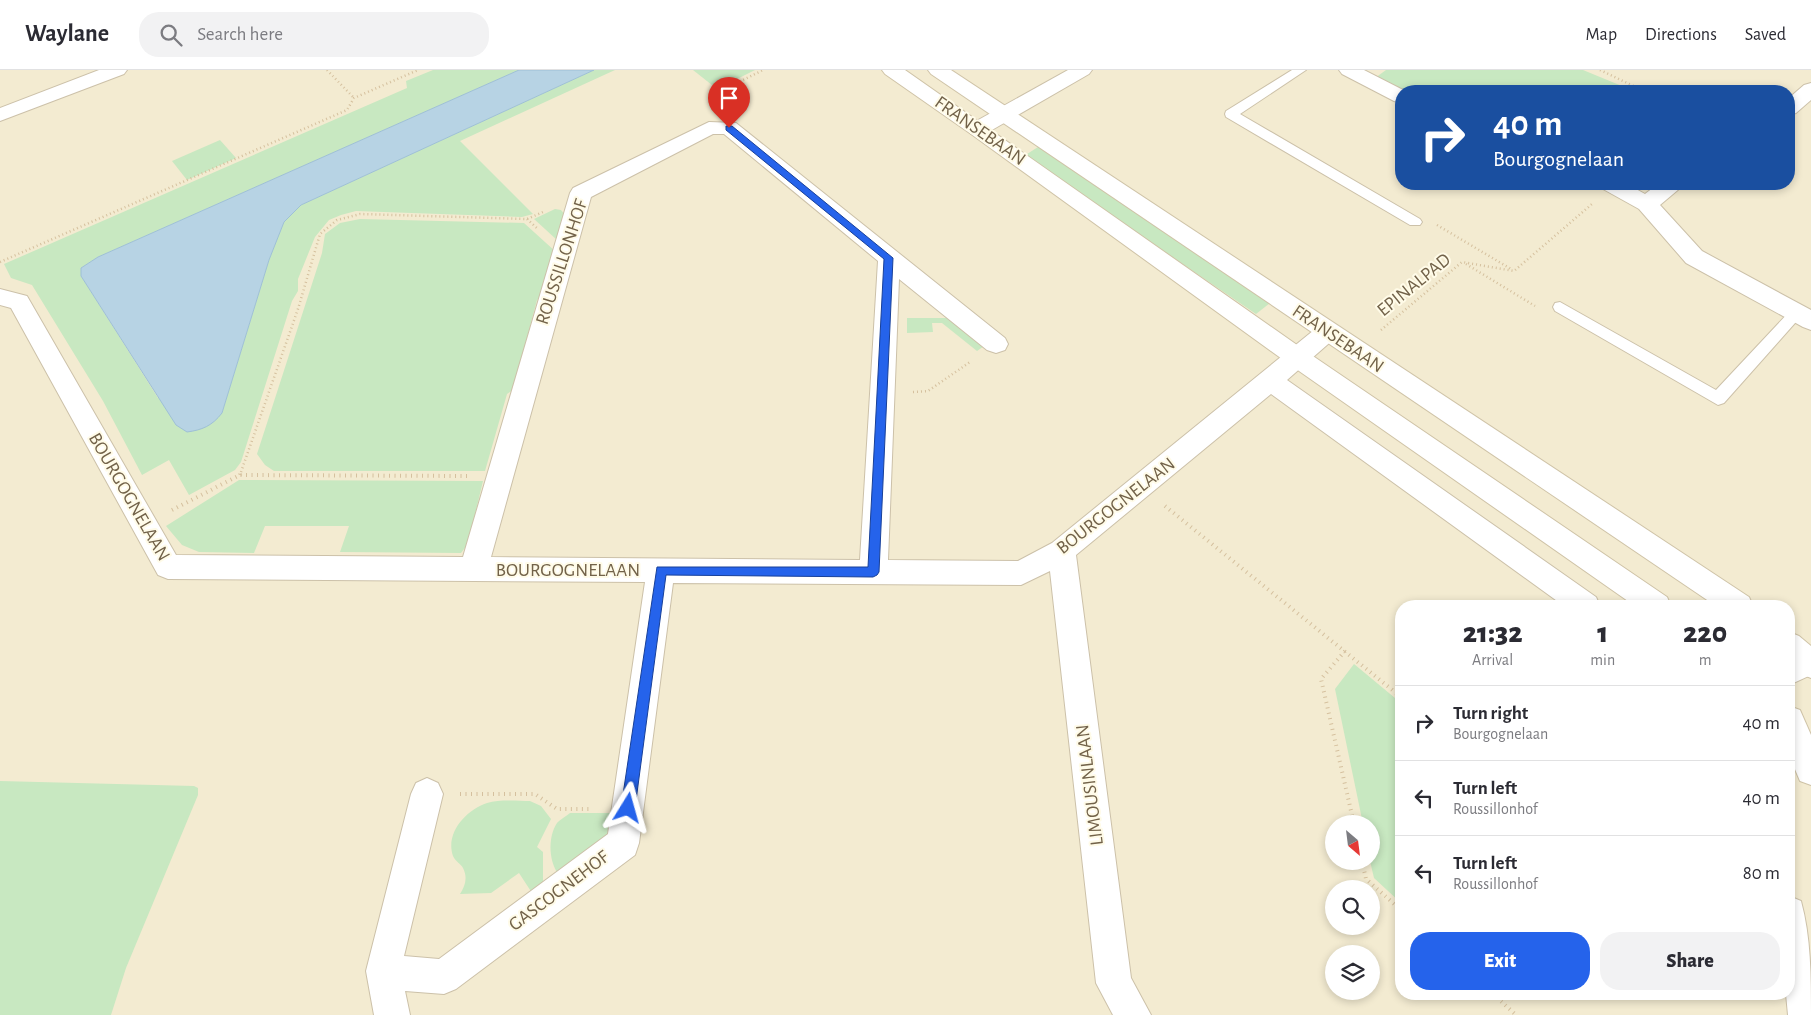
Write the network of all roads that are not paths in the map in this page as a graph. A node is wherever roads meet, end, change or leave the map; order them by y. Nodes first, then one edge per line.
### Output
1 (117, 70) edge
2 (892, 70) edge
3 (938, 70) edge
4 (1082, 70) edge
5 (1300, 70) edge
6 (1359, 72) edge
7 (1811, 89) edge
8 (1395, 94) edge
9 (1795, 104) edge
10 (0, 114) edge
11 (1005, 114) junction
12 (978, 129) junction
13 (1623, 190) edge
14 (1664, 190) edge
15 (1647, 204) junction
16 (1414, 222) road end
17 (888, 258) junction
18 (2, 298) edge
19 (1560, 307) road end
20 (1804, 317) edge
21 (1327, 332) junction
22 (996, 344) road end
23 (1298, 358) junction
24 (1270, 381) junction
25 (1062, 551) junction
26 (474, 569) junction
27 (661, 570) junction
28 (873, 572) junction
29 (1578, 600) edge
30 (1648, 600) edge
31 (1730, 600) edge
32 (1795, 734) edge
33 (1811, 770) edge
34 (427, 794) road end
35 (1795, 948) edge
36 (383, 971) junction
37 (1806, 1013) edge
38 (392, 1015) edge
39 (1133, 1015) edge

1 - 10 street
2 - 12 street, FRANSEBAAN
3 - 11 street, FRANSEBAAN
4 - 11 street
5 - 16 lane
6 - 8 street
7 - 9 street
11 - 12 street
11 - 21 street, FRANSEBAAN
12 - 23 street, FRANSEBAAN
13 - 15 street
14 - 15 street
15 - 20 street
17 - 22 street
17 - 26 street, ROUSSILLONHOF
17 - 28 street
18 - 26 street, BOURGOGNELAAN
19 - 20 lane
21 - 23 street, BOURGOGNELAAN
21 - 31 street, FRANSEBAAN
23 - 24 street, BOURGOGNELAAN
23 - 30 street, FRANSEBAAN
24 - 25 street, BOURGOGNELAAN
24 - 29 street
25 - 28 street, BOURGOGNELAAN
25 - 39 street, LIMOUSINLAAN
26 - 27 street, BOURGOGNELAAN
27 - 28 street, BOURGOGNELAAN
27 - 36 street, GASCOGNEHOF
32 - 33 street
34 - 36 street
35 - 37 street
36 - 38 street

